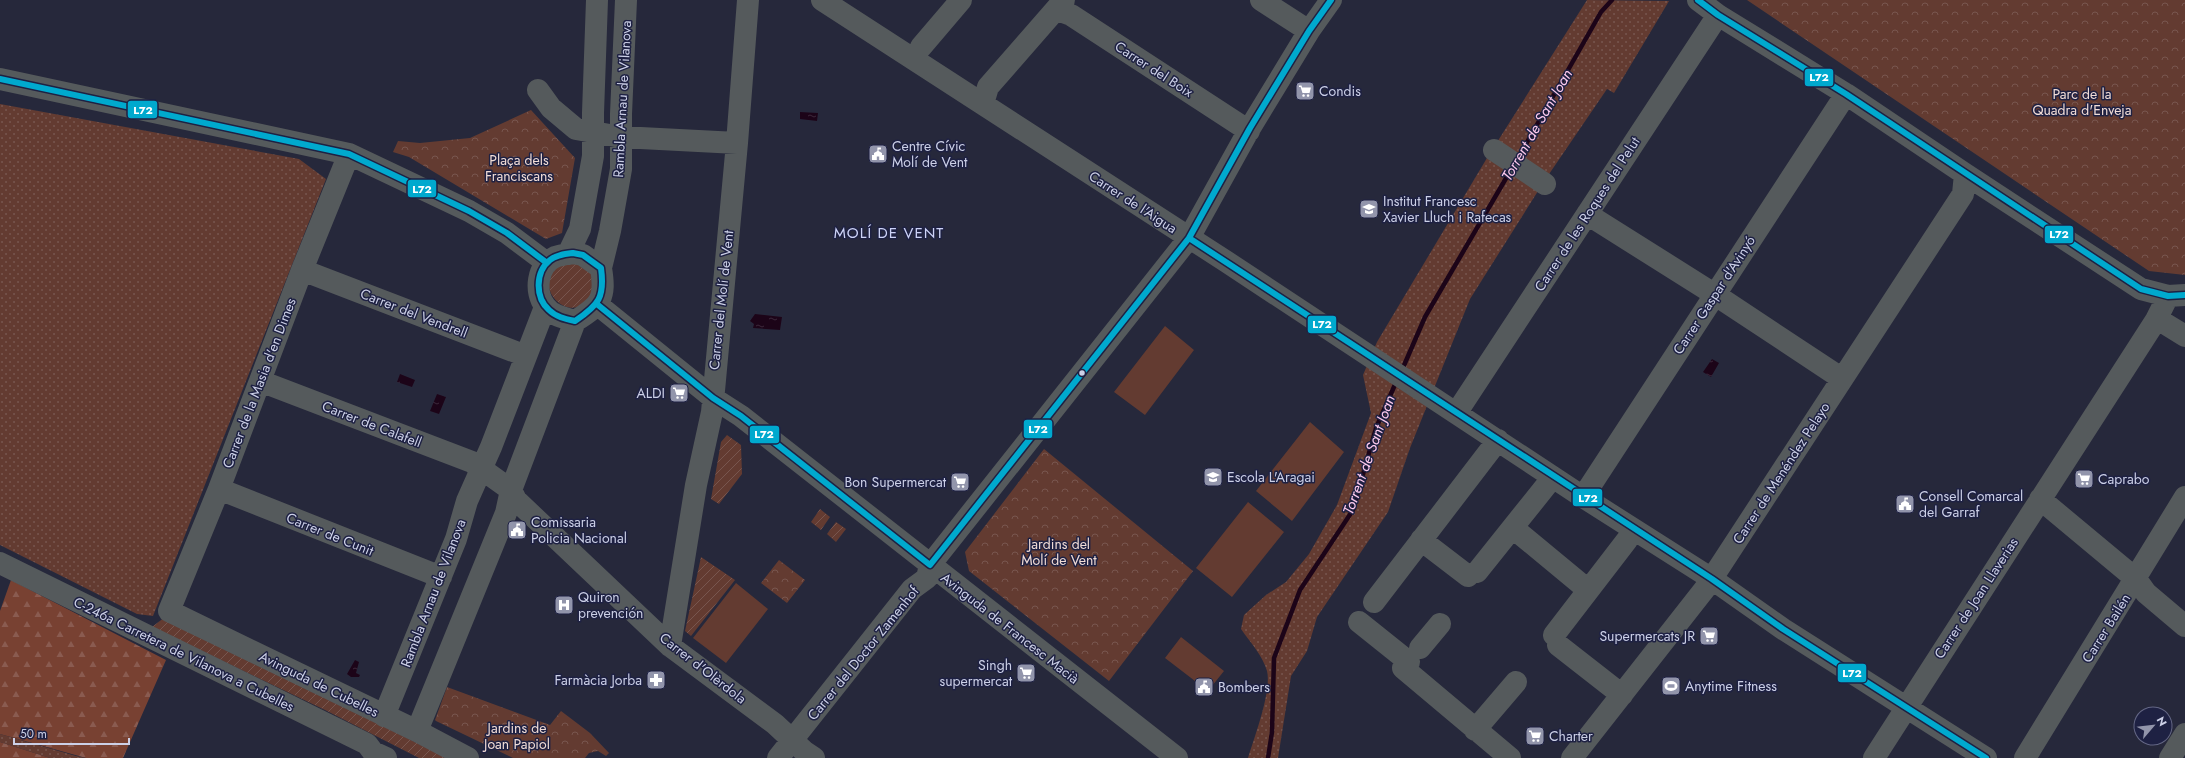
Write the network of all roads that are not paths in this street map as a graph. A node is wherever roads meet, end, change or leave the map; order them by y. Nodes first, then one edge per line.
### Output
1 (597, 0) edge
2 (626, 0) edge
3 (748, 0) edge
4 (822, 0) edge
5 (961, 0) edge
6 (1261, 0) edge
7 (1331, 0) edge
8 (1698, 0) edge
9 (1061, 5) edge
10 (1718, 15) junction
11 (1309, 31) junction
12 (921, 47) dead end
13 (0, 79) edge
14 (538, 90) dead end
15 (1846, 94) junction
16 (982, 104) junction
17 (1249, 131) junction
18 (592, 132) junction
19 (621, 137) junction
20 (737, 143) junction
21 (1494, 150) dead end
22 (348, 154) junction
23 (1965, 174) junction
24 (1545, 184) dead end
25 (1587, 214) junction
26 (1189, 238) junction
27 (568, 254) junction
28 (546, 263) junction
29 (601, 268) junction
30 (302, 270) junction
31 (1714, 294) junction
32 (2177, 295) edge
33 (598, 305) junction
34 (545, 307) junction
35 (576, 320) junction
36 (2164, 323) dead end
37 (2185, 336) edge
38 (526, 356) junction
39 (1841, 378) junction
40 (260, 381) junction
41 (713, 398) junction
42 (1457, 412) junction
43 (1498, 440) junction
44 (482, 470) junction
45 (1553, 477) junction
46 (219, 490) junction
47 (511, 490) junction
48 (1583, 497) junction
49 (2185, 497) edge
50 (2040, 499) junction
51 (1513, 528) junction
52 (1422, 540) junction
53 (1627, 540) dead end
54 (0, 563) edge
55 (930, 565) junction
56 (441, 577) junction
57 (1712, 579) junction
58 (2136, 580) junction
59 (1588, 590) junction
60 (1374, 602) dead end
61 (169, 612) joint
62 (1359, 622) dead end
63 (1440, 624) dead end
64 (2185, 626) edge
65 (670, 646) junction
66 (1420, 648) dead end
67 (1516, 682) dead end
68 (1622, 695) junction
69 (1907, 708) junction
70 (384, 716) junction
71 (1475, 730) junction
72 (417, 731) junction
73 (2185, 734) edge
74 (792, 740) junction
75 (378, 752) edge
76 (402, 758) edge
77 (468, 758) edge
78 (778, 758) edge
79 (814, 758) edge
80 (1177, 758) edge
81 (1510, 758) edge
82 (1572, 758) edge
83 (1874, 758) edge
84 (1986, 758) edge
85 (2025, 758) edge
86 (2170, 758) edge

1 - 18 street, Rambla Arnau de Vilanova
2 - 19 street, Rambla Arnau de Vilanova
3 - 20 street, Carrer del Molí de Vent
4 - 16 street, Carrer de l'Aigua
5 - 12 street
6 - 11 street
7 - 11 street, Carrer del Doctor Zamenhof
8 - 10 street
9 - 16 street
9 - 17 street, Carrer del Boix
10 - 15 street
10 - 25 street, Carrer de les Roques del Pelut
11 - 17 street, Carrer del Doctor Zamenhof
13 - 22 street
14 - 18 street
15 - 23 street
15 - 31 street, Carrer Gaspar d'Avinyó
16 - 26 street, Carrer de l'Aigua
17 - 26 street, Carrer del Doctor Zamenhof
18 - 19 street
18 - 27 street, Rambla Arnau de Vilanova
19 - 20 street
19 - 29 street, Rambla Arnau de Vilanova
20 - 41 street, Carrer del Molí de Vent
21 - 24 street
22 - 28 street
22 - 30 street, Carrer de la Masia d'en Dimes
23 - 32 street
23 - 39 street, Carrer de Menéndez Pelayo
25 - 31 street
25 - 42 street, Carrer de les Roques del Pelut
26 - 42 street, Carrer de l'Aigua
26 - 55 street, Carrer del Doctor Zamenhof
27 - 28 street
27 - 29 street
28 - 34 street
29 - 33 street
30 - 38 street, Carrer del Vendrell
30 - 40 street, Carrer de la Masia d'en Dimes
31 - 39 street
31 - 48 street, Carrer Gaspar d'Avinyó
32 - 50 street, Carrer de Joan Llaverias
33 - 35 street
33 - 41 street, Avinguda de Francesc Macià
34 - 35 street
34 - 38 street, Rambla Arnau de Vilanova
35 - 47 street
36 - 37 street
38 - 44 street, Rambla Arnau de Vilanova
39 - 57 street, Carrer de Menéndez Pelayo
40 - 44 street, Carrer de Calafell
40 - 46 street, Carrer de la Masia d'en Dimes
41 - 55 street, Avinguda de Francesc Macià
41 - 65 street, Carrer del Molí de Vent
42 - 43 street, Carrer de l'Aigua
43 - 45 street, Carrer de l'Aigua
43 - 52 street
44 - 47 street
44 - 56 street, Rambla Arnau de Vilanova
45 - 48 street, Carrer de l'Aigua
45 - 51 street
46 - 56 street, Carrer de Cunit
46 - 61 street, Carrer de la Masia d'en Dimes
47 - 65 street, Carrer d'Olèrdola
47 - 72 street
48 - 57 street, Carrer de l'Aigua
49 - 58 street, Carrer Bailén
50 - 58 street
50 - 69 street, Carrer de Joan Llaverias
51 - 52 street
51 - 59 street
52 - 60 street
53 - 59 street
54 - 75 street, C-246a Carretera de Vilanova a Cubelles
55 - 74 street, Carrer del Doctor Zamenhof
55 - 80 street, Avinguda de Francesc Macià
56 - 70 street, Rambla Arnau de Vilanova
57 - 68 street, Carrer de Menéndez Pelayo
57 - 69 street, Carrer de l'Aigua
58 - 64 street
58 - 85 street, Carrer Bailén
59 - 68 street
61 - 70 street, Avinguda de Cubelles
62 - 71 street
63 - 66 street
65 - 74 street, Carrer d'Olèrdola
67 - 71 street
68 - 82 street, Carrer de Menéndez Pelayo
69 - 83 street, Carrer de Joan Llaverias
69 - 84 street, Carrer de l'Aigua
70 - 72 street, Avinguda de Cubelles
71 - 81 street
72 - 77 street, Avinguda de Cubelles
73 - 86 street
74 - 78 street, Carrer del Doctor Zamenhof
74 - 79 street, Carrer d'Olèrdola
75 - 76 street, C-246a Carretera de Vilanova a Cubelles

